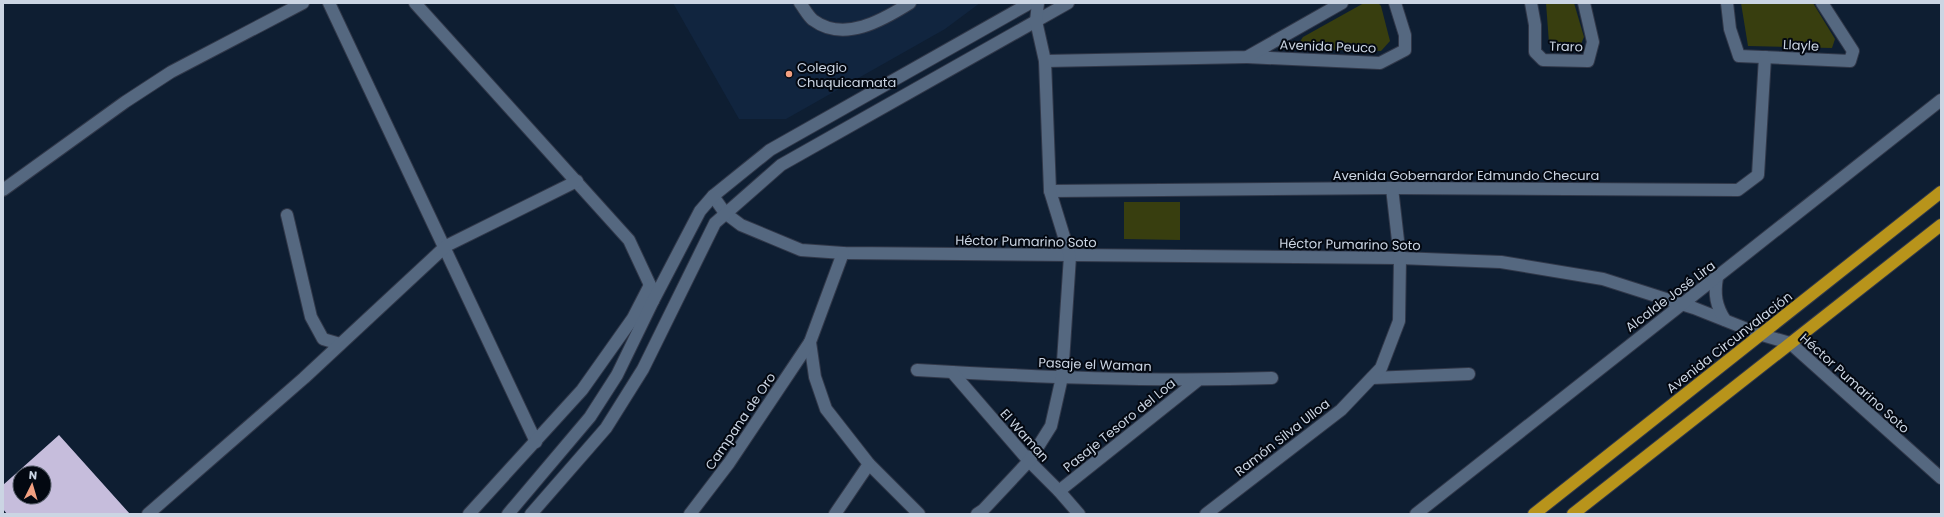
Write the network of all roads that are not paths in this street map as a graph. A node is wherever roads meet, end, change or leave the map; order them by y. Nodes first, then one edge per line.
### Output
1 (303, 3) edge
2 (329, 3) edge
3 (415, 3) edge
4 (800, 3) edge
5 (910, 3) edge
6 (1030, 3) edge
7 (1038, 3) edge
8 (1068, 3) edge
9 (1342, 3) edge
10 (1395, 3) edge
11 (1531, 3) edge
12 (1584, 3) edge
13 (1727, 3) edge
14 (1822, 3) edge
15 (1036, 21) junction
16 (1247, 57) junction
17 (1765, 57) junction
18 (1045, 61) junction
19 (1941, 100) edge
20 (577, 180) junction
21 (1392, 188) junction
22 (3, 190) edge
23 (1050, 191) junction
24 (1941, 192) edge
25 (713, 196) junction
26 (725, 213) junction
27 (287, 215) dead end
28 (1941, 225) edge
29 (445, 247) junction
30 (843, 253) junction
31 (1070, 256) junction
32 (1400, 258) junction
33 (1717, 278) junction
34 (650, 285) junction
35 (652, 300) junction
36 (1681, 304) junction
37 (1725, 320) junction
38 (1762, 334) junction
39 (810, 342) junction
40 (1790, 343) junction
41 (340, 344) junction
42 (917, 370) dead end
43 (952, 372) junction
44 (1469, 374) dead end
45 (1062, 377) junction
46 (1272, 378) dead end
47 (1372, 378) junction
48 (1197, 381) junction
49 (536, 442) junction
50 (1029, 461) junction
51 (869, 464) junction
52 (1941, 478) edge
53 (1059, 491) junction
54 (148, 514) edge
55 (469, 514) edge
56 (508, 514) edge
57 (531, 514) edge
58 (690, 514) edge
59 (835, 514) edge
60 (919, 514) edge
61 (977, 514) edge
62 (1079, 514) edge
63 (1206, 514) edge
64 (1416, 514) edge
65 (1534, 514) edge
66 (1573, 514) edge

1 - 22 street
2 - 29 street
3 - 20 street
4 - 5 street
6 - 25 street
7 - 15 street
8 - 15 street
9 - 16 street, Avenida Peuco
10 - 16 street, Avenida Peuco
11 - 12 street, Traro
13 - 17 street, Llayle
14 - 17 street, Llayle
15 - 18 street
15 - 26 street
16 - 18 street, Avenida Peuco
17 - 21 street, Avenida Gobernardor Edmundo Checura
18 - 23 street
19 - 33 street, Alcalde José Lira
20 - 29 street
20 - 34 street
21 - 23 street, Avenida Gobernardor Edmundo Checura
21 - 32 street, Ramón Silva Ulloa
23 - 31 street
24 - 38 highway, Avenida Circunvalación
25 - 26 street, Héctor Pumarino Soto
25 - 35 street
26 - 30 street, Héctor Pumarino Soto
26 - 57 street
27 - 41 street
28 - 40 highway
29 - 41 street
29 - 49 street
30 - 31 street, Héctor Pumarino Soto
30 - 39 street, Campana de Oro
31 - 32 street, Héctor Pumarino Soto
31 - 45 street
32 - 36 street, Héctor Pumarino Soto
32 - 47 street, Ramón Silva Ulloa
33 - 36 street, Alcalde José Lira
33 - 37 street
34 - 35 street
34 - 49 street
35 - 56 street
36 - 37 street, Héctor Pumarino Soto
36 - 64 street, Alcalde José Lira
37 - 38 street, Héctor Pumarino Soto
38 - 40 street, Héctor Pumarino Soto
38 - 65 highway, Avenida Circunvalación
39 - 51 street
39 - 58 street, Campana de Oro
40 - 52 street, Héctor Pumarino Soto
40 - 66 highway
41 - 54 street
42 - 43 street, Pasaje el Waman
43 - 45 street, Pasaje el Waman
43 - 50 street, El Waman
44 - 47 street
45 - 48 street, Pasaje el Waman
45 - 50 street
46 - 48 street, Pasaje el Waman
47 - 63 street, Ramón Silva Ulloa
48 - 53 street, Pasaje Tesoro del Loa
49 - 55 street
50 - 53 street, El Waman
50 - 61 street
51 - 59 street
51 - 60 street
53 - 62 street, El Waman

